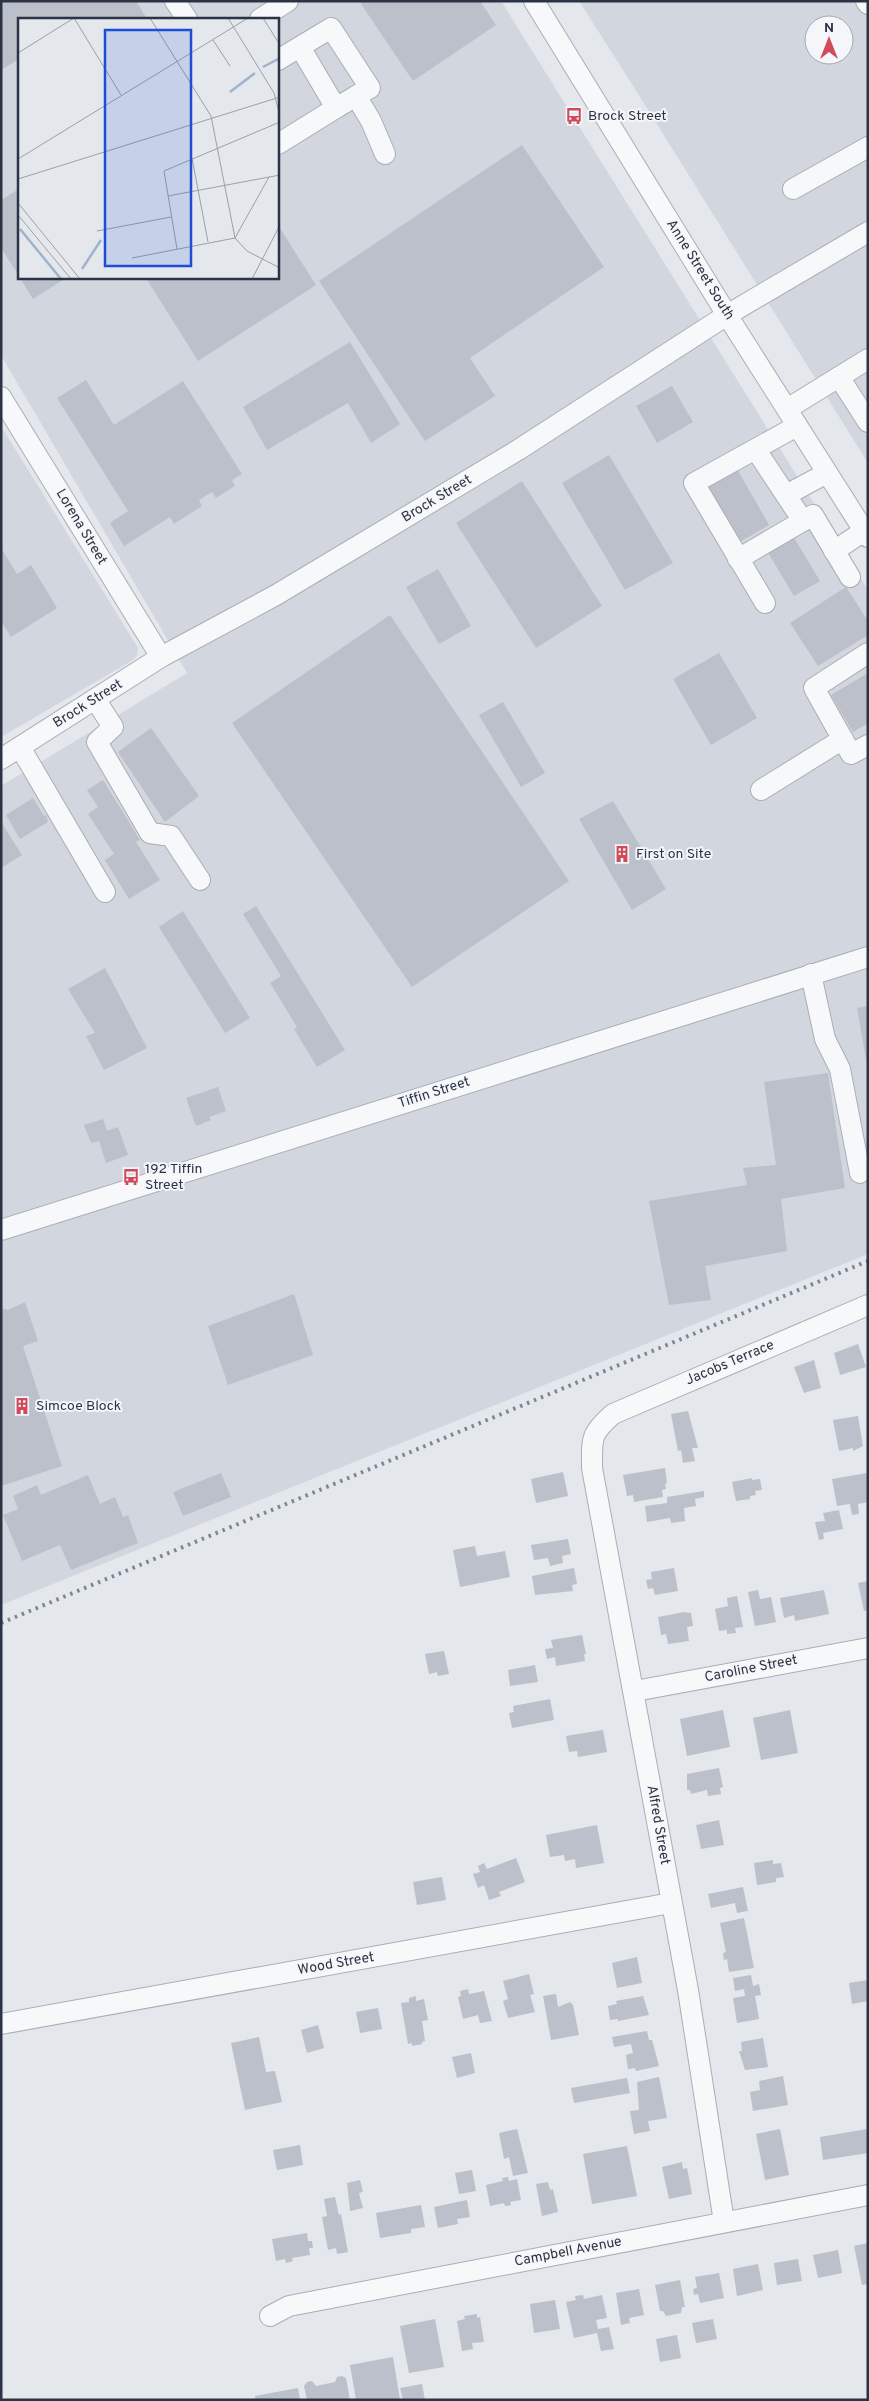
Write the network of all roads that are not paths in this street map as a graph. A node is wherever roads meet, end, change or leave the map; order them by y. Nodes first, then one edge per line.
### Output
1 (175, 1) edge
2 (288, 1) edge
3 (534, 1) edge
4 (186, 18) edge
5 (262, 18) edge
6 (300, 47) junction
7 (279, 59) edge
8 (356, 96) junction
9 (336, 108) junction
10 (279, 143) edge
11 (868, 146) edge
12 (385, 154) dead end
13 (793, 189) dead end
14 (868, 232) edge
15 (728, 315) junction
16 (868, 359) edge
17 (839, 377) junction
18 (1, 397) edge
19 (792, 418) junction
20 (868, 422) edge
21 (756, 450) junction
22 (827, 473) junction
23 (786, 495) junction
24 (803, 521) junction
25 (866, 534) edge
26 (834, 551) junction
27 (738, 559) junction
28 (850, 577) dead end
29 (765, 603) dead end
30 (868, 653) edge
31 (161, 657) junction
32 (95, 700) junction
33 (842, 739) junction
34 (868, 745) edge
35 (20, 747) junction
36 (1, 759) edge
37 (761, 790) dead end
38 (200, 880) dead end
39 (105, 892) dead end
40 (868, 957) edge
41 (811, 974) junction
42 (860, 1173) dead end
43 (1, 1230) edge
44 (868, 1305) edge
45 (595, 1429) joint
46 (868, 1648) edge
47 (635, 1691) junction
48 (671, 1903) junction
49 (1, 2024) edge
50 (868, 2195) edge
51 (724, 2222) junction
52 (270, 2316) dead end

1 - 4 street
2 - 5 street
3 - 15 street, Anne Street South
6 - 7 street
6 - 8 street
6 - 9 street
8 - 9 street
8 - 12 street
9 - 10 street
11 - 13 street
14 - 15 street, Brock Street
15 - 19 street, Anne Street South
15 - 31 street, Brock Street
16 - 17 street
17 - 19 street
17 - 20 street
18 - 31 street, Lorena Street
19 - 21 street
19 - 22 street, Anne Street South
21 - 23 street
21 - 27 street
22 - 23 street
22 - 25 street, Anne Street South
23 - 24 street
24 - 26 street
24 - 27 street
25 - 26 street
26 - 28 street
27 - 29 street
30 - 33 street
31 - 32 street, Brock Street
32 - 35 street, Brock Street
32 - 38 street
33 - 34 street
33 - 37 street
35 - 36 street, Brock Street
35 - 39 street
40 - 41 street, Tiffin Street
41 - 42 street
41 - 43 street, Tiffin Street
44 - 45 street, Jacobs Terrace
45 - 47 street, Alfred Street
46 - 47 street, Caroline Street
47 - 48 street, Alfred Street
48 - 49 street, Wood Street
48 - 51 street, Alfred Street
50 - 51 street, Campbell Avenue
51 - 52 street, Campbell Avenue

